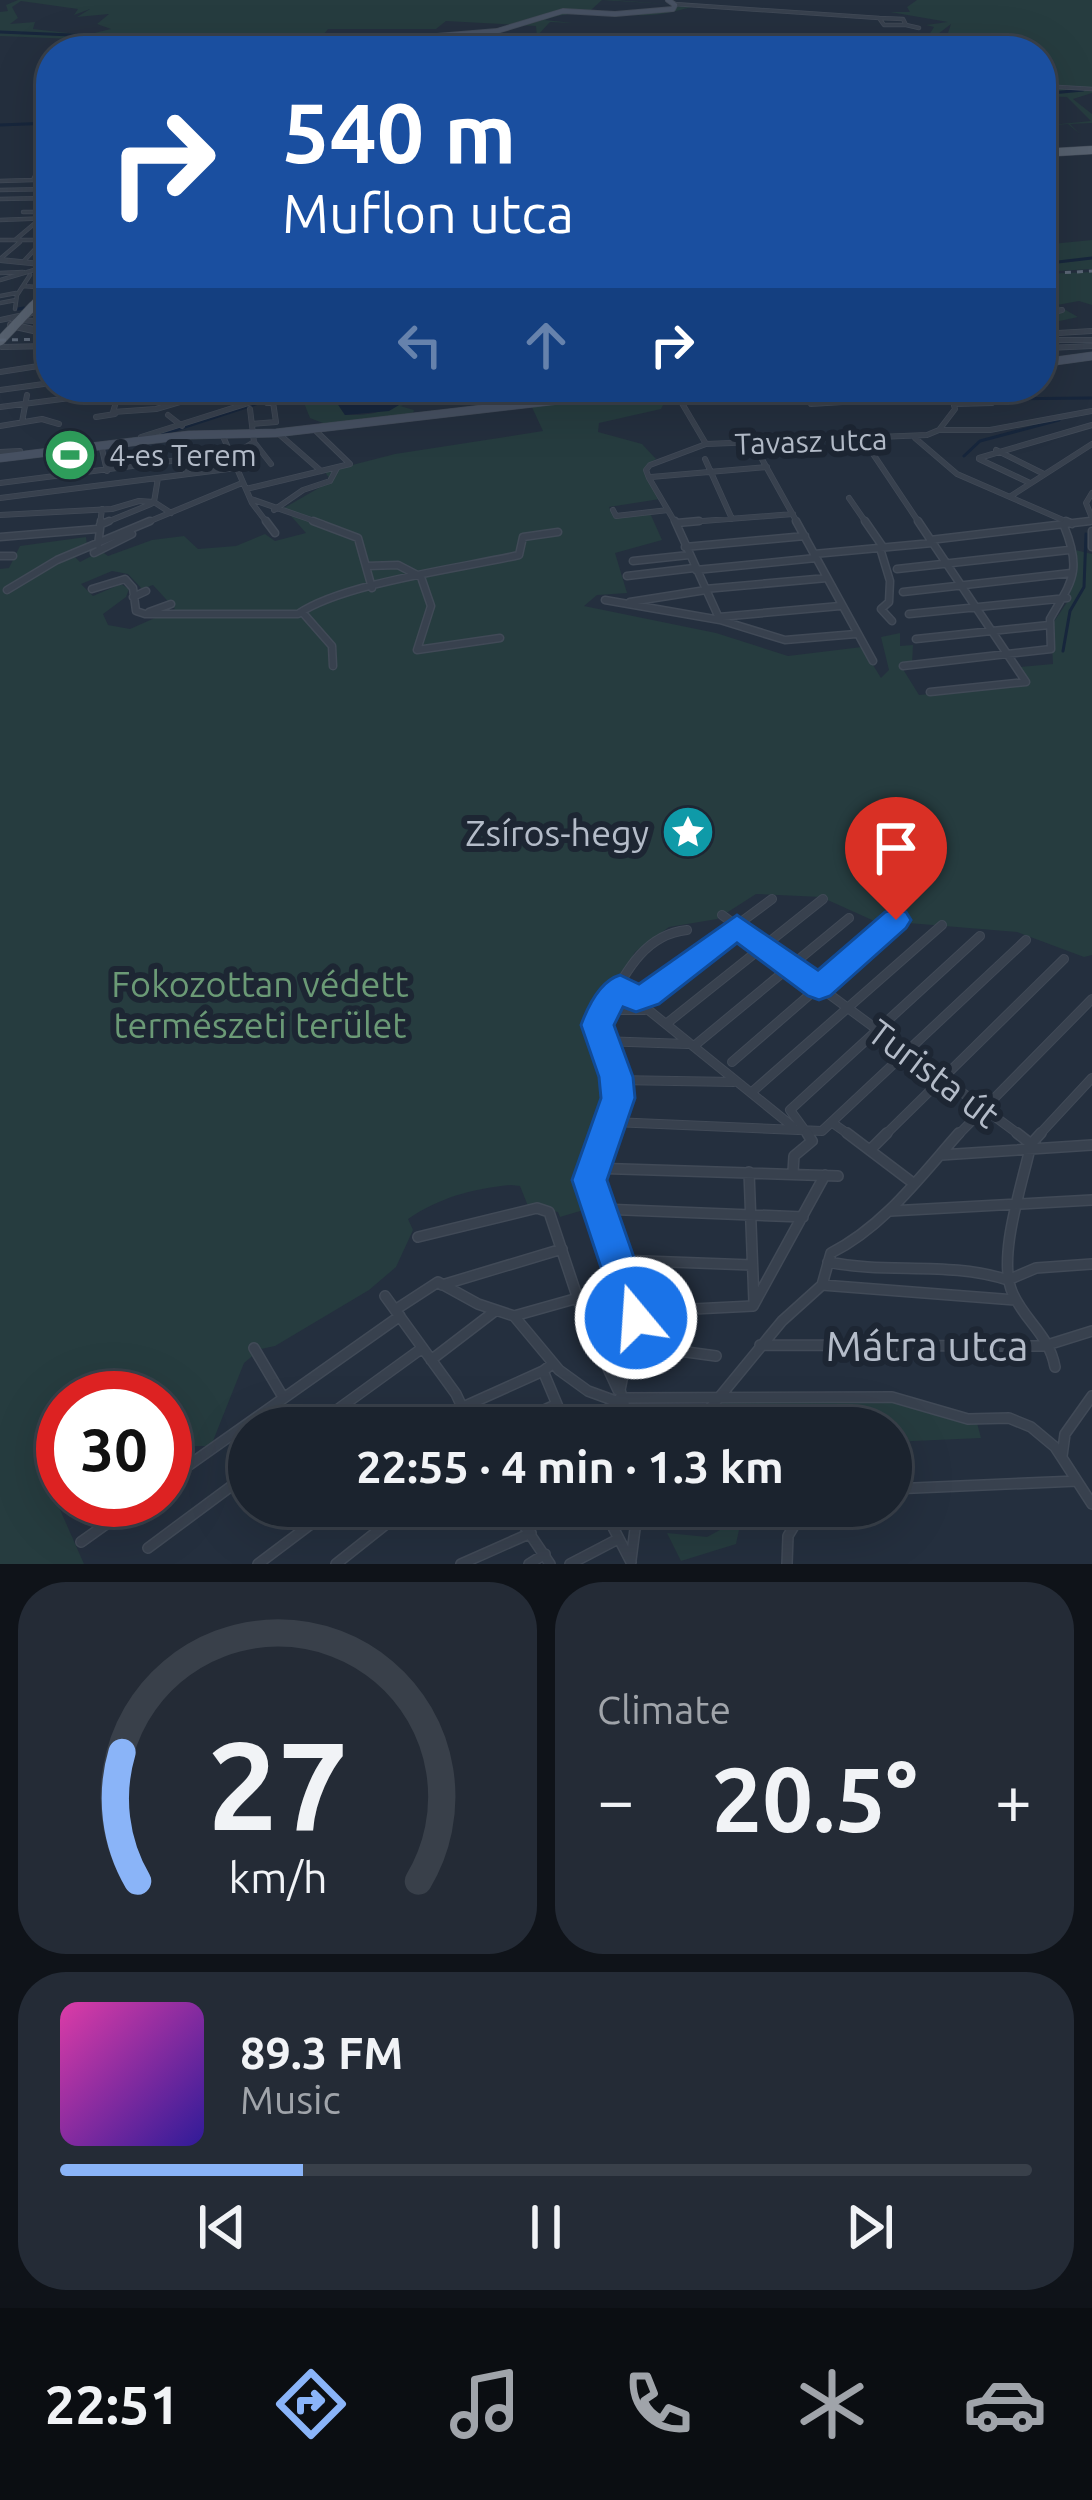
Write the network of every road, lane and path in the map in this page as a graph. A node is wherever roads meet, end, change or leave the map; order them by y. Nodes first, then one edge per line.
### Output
1 (671, 2) edge
2 (919, 28) dead end
3 (434, 36) edge
4 (1056, 88) edge
5 (1092, 89) edge
6 (1092, 150) edge
7 (1056, 152) edge
8 (36, 174) edge
9 (33, 180) joint
10 (0, 181) edge
11 (36, 189) edge
12 (0, 190) edge
13 (36, 198) edge
14 (0, 199) edge
15 (23, 212) dead end
16 (36, 213) edge
17 (36, 219) edge
18 (0, 220) edge
19 (36, 224) edge
20 (0, 240) edge
21 (19, 240) junction
22 (36, 240) edge
23 (36, 244) edge
24 (0, 259) edge
25 (23, 262) junction
26 (36, 263) edge
27 (36, 271) edge
28 (32, 272) junction
29 (2, 280) edge
30 (36, 291) edge
31 (17, 293) junction
32 (0, 300) edge
33 (36, 302) edge
34 (1062, 310) dead end
35 (1056, 311) edge
36 (36, 314) edge
37 (8, 329) edge
38 (1092, 331) edge
39 (1056, 335) edge
40 (1056, 339) edge
41 (36, 340) edge
42 (1092, 343) edge
43 (1056, 347) edge
44 (1092, 356) edge
45 (1056, 358) edge
46 (1056, 361) edge
47 (1059, 361) junction
48 (36, 366) edge
49 (26, 368) junction
50 (0, 372) edge
51 (0, 389) edge
52 (36, 389) edge
53 (27, 392) junction
54 (42, 402) edge
55 (115, 402) edge
56 (182, 402) edge
57 (263, 402) edge
58 (517, 402) edge
59 (681, 402) edge
60 (809, 402) edge
61 (843, 402) edge
62 (992, 403) dead end
63 (956, 404) joint
64 (26, 405) junction
65 (0, 407) edge
66 (249, 408) junction
67 (1092, 411) edge
68 (115, 414) junction
69 (168, 415) dead end
70 (96, 417) dead end
71 (232, 421) dead end
72 (22, 422) junction
73 (59, 424) dead end
74 (0, 426) edge
75 (182, 426) junction
76 (1089, 428) edge
77 (939, 430) junction
78 (286, 433) junction
79 (222, 434) junction
80 (253, 434) junction
81 (146, 438) junction
82 (915, 438) junction
83 (863, 439) junction
84 (753, 443) junction
85 (706, 444) junction
86 (1092, 444) edge
87 (97, 448) junction
88 (44, 449) dead end
89 (996, 450) junction
90 (69, 452) junction
91 (3, 455) edge
92 (233, 455) junction
93 (705, 459) dead end
94 (271, 464) dead end
95 (767, 466) junction
96 (236, 468) junction
97 (337, 468) junction
98 (106, 471) junction
99 (321, 471) junction
100 (710, 472) junction
101 (188, 474) junction
102 (1044, 474) junction
103 (72, 475) junction
104 (158, 478) junction
105 (650, 478) junction
106 (0, 483) edge
107 (1030, 483) junction
108 (244, 486) junction
109 (1092, 493) edge
110 (1011, 496) junction
111 (0, 498) edge
112 (849, 498) dead end
113 (251, 499) junction
114 (154, 502) junction
115 (102, 509) junction
116 (274, 510) junction
117 (613, 510) dead end
118 (668, 510) junction
119 (171, 513) junction
120 (793, 514) junction
121 (0, 515) edge
122 (732, 519) junction
123 (1091, 523) edge
124 (675, 524) junction
125 (1068, 525) junction
126 (99, 527) junction
127 (558, 532) dead end
128 (275, 533) dead end
129 (805, 536) junction
130 (0, 537) edge
131 (931, 541) junction
132 (685, 547) junction
133 (882, 547) junction
134 (1092, 548) edge
135 (96, 549) junction
136 (1070, 550) junction
137 (689, 555) junction
138 (0, 556) edge
139 (14, 556) dead end
140 (815, 556) junction
141 (633, 562) dead end
142 (946, 564) junction
143 (367, 566) junction
144 (695, 569) junction
145 (897, 569) dead end
146 (1071, 573) junction
147 (626, 576) dead end
148 (421, 577) junction
149 (827, 578) junction
150 (961, 586) junction
151 (372, 588) junction
152 (92, 589) dead end
153 (7, 590) dead end
154 (706, 590) junction
155 (146, 591) dead end
156 (903, 592) dead end
157 (133, 597) junction
158 (1068, 598) junction
159 (605, 600) dead end
160 (630, 602) junction
161 (171, 604) dead end
162 (841, 606) junction
163 (976, 607) junction
164 (303, 613) junction
165 (146, 614) junction
166 (909, 614) dead end
167 (719, 619) junction
168 (892, 621) dead end
169 (1048, 625) junction
170 (992, 630) junction
171 (856, 634) junction
172 (500, 638) dead end
173 (916, 639) dead end
174 (1009, 656) junction
175 (873, 661) dead end
176 (334, 666) dead end
177 (903, 666) dead end
178 (930, 692) dead end
179 (823, 898) dead end
180 (772, 899) dead end
181 (722, 915) dead end
182 (849, 918) dead end
183 (896, 920) dead end
184 (942, 925) dead end
185 (737, 926) junction
186 (687, 930) dead end
187 (980, 936) dead end
188 (1026, 940) dead end
189 (765, 946) junction
190 (1064, 959) dead end
191 (791, 966) junction
192 (622, 985) junction
193 (819, 987) junction
194 (1092, 999) edge
195 (636, 1000) junction
196 (849, 1009) junction
197 (604, 1010) junction
198 (649, 1010) junction
199 (666, 1024) junction
200 (879, 1031) junction
201 (601, 1041) junction
202 (691, 1045) junction
203 (909, 1053) junction
204 (732, 1062) dead end
205 (1092, 1078) edge
206 (943, 1079) junction
207 (617, 1080) junction
208 (737, 1082) junction
209 (752, 1092) junction
210 (982, 1108) junction
211 (613, 1123) junction
212 (834, 1124) junction
213 (798, 1129) junction
214 (1092, 1145) edge
215 (1031, 1146) junction
216 (870, 1150) junction
217 (941, 1155) junction
218 (590, 1168) junction
219 (749, 1172) junction
220 (794, 1172) junction
221 (825, 1175) junction
222 (838, 1176) dead end
223 (914, 1184) junction
224 (1092, 1200) edge
225 (1019, 1204) junction
226 (602, 1209) junction
227 (890, 1211) junction
228 (749, 1214) junction
229 (803, 1217) junction
230 (418, 1237) dead end
231 (562, 1249) junction
232 (617, 1260) junction
233 (828, 1262) junction
234 (1092, 1264) edge
235 (752, 1265) junction
236 (1008, 1280) junction
237 (440, 1283) junction
238 (822, 1285) junction
239 (385, 1296) dead end
240 (578, 1298) junction
241 (1016, 1300) junction
242 (753, 1306) junction
243 (495, 1311) junction
244 (634, 1312) junction
245 (398, 1313) junction
246 (514, 1316) junction
247 (1092, 1331) edge
248 (628, 1344) junction
249 (760, 1345) junction
250 (1051, 1345) junction
251 (254, 1348) dead end
252 (422, 1348) junction
253 (716, 1356) dead end
254 (431, 1360) junction
255 (1055, 1367) dead end
256 (547, 1368) junction
257 (1092, 1396) edge
258 (715, 1397) junction
259 (283, 1398) junction
260 (620, 1400) junction
261 (555, 1405) joint
262 (341, 1407) edge
263 (463, 1407) edge
264 (468, 1407) edge
265 (551, 1407) edge
266 (607, 1407) edge
267 (623, 1407) edge
268 (708, 1407) edge
269 (1063, 1459) junction
270 (192, 1463) edge
271 (1077, 1481) junction
272 (912, 1488) edge
273 (228, 1489) edge
274 (1092, 1504) edge
275 (102, 1527) edge
276 (307, 1527) edge
277 (383, 1527) edge
278 (526, 1527) edge
279 (612, 1527) edge
280 (635, 1527) edge
281 (793, 1527) edge
282 (530, 1533) junction
283 (618, 1539) junction
284 (81, 1542) dead end
285 (148, 1548) dead end
286 (547, 1559) edge
287 (630, 1563) edge
288 (258, 1564) edge
289 (336, 1564) edge
290 (460, 1564) edge
291 (529, 1564) edge
292 (570, 1564) edge
293 (787, 1564) edge

1 - 2 street
1 - 3 main road
4 - 5 street
6 - 7 main road
8 - 9 street
9 - 10 street
11 - 12 street
13 - 14 street
15 - 16 street
17 - 18 street
19 - 21 street
20 - 21 street
21 - 22 street
21 - 24 street
23 - 25 street
24 - 25 street
25 - 26 street
27 - 28 street
28 - 29 street
28 - 29 street
28 - 31 street
30 - 31 street
31 - 32 street
31 - 37 street
33 - 37 main road
34 - 35 street
36 - 37 street
37 - 41 street
38 - 39 street
40 - 42 street
42 - 43 street
44 - 47 main road
45 - 47 street
46 - 47 main road
48 - 49 street
49 - 50 street
49 - 53 street
51 - 53 street
52 - 53 street
53 - 64 street
54 - 64 street
55 - 68 street
56 - 68 street
57 - 66 street
58 - 78 main road
59 - 85 street
60 - 61 street
62 - 63 street
63 - 77 street
64 - 65 street
64 - 72 street
66 - 71 street
66 - 75 street
66 - 80 street
66 - 80 street
67 - 77 street, Tavasz utca
68 - 70 street
69 - 75 street
72 - 73 street
72 - 74 street
75 - 81 street
76 - 89 street
77 - 82 street, Tavasz utca
78 - 80 main road
78 - 97 street
78 - 99 street
79 - 80 main road
79 - 81 main road
79 - 92 street
80 - 92 street
80 - 94 street
81 - 87 main road
82 - 83 street, Tavasz utca
82 - 110 street
83 - 84 street, Tavasz utca
83 - 131 street
84 - 85 street, Tavasz utca
84 - 95 street
85 - 105 street
86 - 102 street
87 - 88 street
87 - 90 main road
87 - 98 street
89 - 102 street
89 - 107 street
90 - 91 main road
90 - 103 street
92 - 96 street
93 - 100 street
95 - 100 street
95 - 120 street
96 - 101 street
96 - 108 street
97 - 99 street
97 - 116 street
98 - 101 street
98 - 103 street
99 - 108 street
100 - 105 street
100 - 122 street
101 - 104 street
102 - 107 street
103 - 106 street
104 - 111 street
104 - 114 street
105 - 118 street
107 - 110 street
108 - 113 street
108 - 119 street
109 - 123 street
110 - 125 street
112 - 133 street
113 - 116 street
113 - 128 street
114 - 115 street
114 - 119 street
114 - 126 street
115 - 121 street
115 - 126 street
116 - 143 street
117 - 118 street
118 - 124 street
119 - 135 street
120 - 122 street
120 - 129 street
122 - 124 street
123 - 125 street
123 - 134 street
124 - 132 street
125 - 131 street
125 - 136 street
126 - 130 street
126 - 135 street
127 - 148 street
129 - 132 street
129 - 140 street
131 - 133 street
131 - 142 street
132 - 137 street
133 - 140 street
133 - 168 street
135 - 153 street
136 - 142 street
136 - 146 street
137 - 141 street
137 - 144 street
138 - 139 street
140 - 144 street
140 - 149 street
142 - 145 street
142 - 150 street
143 - 148 street
143 - 151 street
144 - 147 street
144 - 154 street
146 - 150 street
146 - 158 street
148 - 151 street
148 - 172 street
149 - 154 street
149 - 162 street
150 - 156 street
150 - 163 street
151 - 164 street
152 - 157 street
154 - 160 street
154 - 167 street
155 - 157 street
157 - 165 street
158 - 163 street
158 - 169 street
159 - 160 street
160 - 167 street
161 - 165 street
162 - 167 street
162 - 171 street
163 - 166 street
163 - 170 street
164 - 165 street
164 - 176 street
167 - 171 street
169 - 170 street
169 - 174 street
170 - 173 street
170 - 174 street
171 - 175 street
174 - 177 street
174 - 178 street
179 - 189 street
180 - 185 street
181 - 185 street, Turista út
182 - 191 street
183 - 193 street
184 - 196 street
185 - 189 street, Turista út
185 - 195 street
186 - 192 street
187 - 200 street
188 - 203 street
189 - 191 street, Turista út
189 - 199 street
190 - 206 street
191 - 193 street, Turista út
191 - 202 street
192 - 195 street
192 - 197 street
193 - 196 street, Turista út
193 - 204 street
194 - 210 street
195 - 198 street
196 - 200 street, Turista út
196 - 209 street
197 - 198 street
197 - 201 street
198 - 199 street
199 - 202 street
200 - 203 street, Turista út
200 - 213 street
201 - 202 street
201 - 207 street
202 - 208 street
203 - 206 street, Turista út
203 - 212 street
205 - 215 street
206 - 210 street, Turista út
206 - 216 street
207 - 208 street
207 - 211 street
208 - 209 street
209 - 213 street
210 - 215 street, Turista út
210 - 217 street
211 - 213 street
211 - 218 street
212 - 213 street
212 - 216 street
213 - 220 street
214 - 215 street
215 - 217 street
215 - 225 street
216 - 223 street
217 - 223 street
218 - 219 street
218 - 226 street
219 - 220 street
219 - 228 street
220 - 221 street
221 - 222 street
221 - 229 street
223 - 227 street
224 - 225 street
225 - 227 street
225 - 236 street
226 - 228 street
226 - 232 street
227 - 233 street
228 - 229 street
228 - 235 street
229 - 242 street
230 - 231 street
231 - 237 street
231 - 240 street
232 - 235 street
232 - 244 street
233 - 236 street
233 - 238 street
234 - 236 street
235 - 242 street
236 - 241 street
237 - 243 street
237 - 245 street
238 - 241 street
238 - 249 street
239 - 245 street
240 - 246 street
240 - 260 street
241 - 250 street
242 - 244 street
243 - 246 street
243 - 254 street
244 - 248 street
245 - 252 street
245 - 259 street
246 - 256 street
247 - 250 street, Mátra utca
248 - 253 street
248 - 260 street
249 - 250 street, Mátra utca
249 - 258 street
250 - 255 street
251 - 259 street
252 - 254 street
252 - 262 street
254 - 263 street
256 - 260 street
256 - 261 street
256 - 264 street
257 - 269 street
258 - 260 street
258 - 268 street
258 - 269 street
259 - 270 street
260 - 266 street
260 - 267 street
261 - 265 street
269 - 271 street
271 - 272 street
271 - 274 street
273 - 285 street
275 - 284 street
276 - 288 street
277 - 289 street
278 - 282 street
279 - 283 street
280 - 287 street
281 - 293 street
282 - 286 street
282 - 290 street
283 - 287 street
283 - 292 street
286 - 291 street

